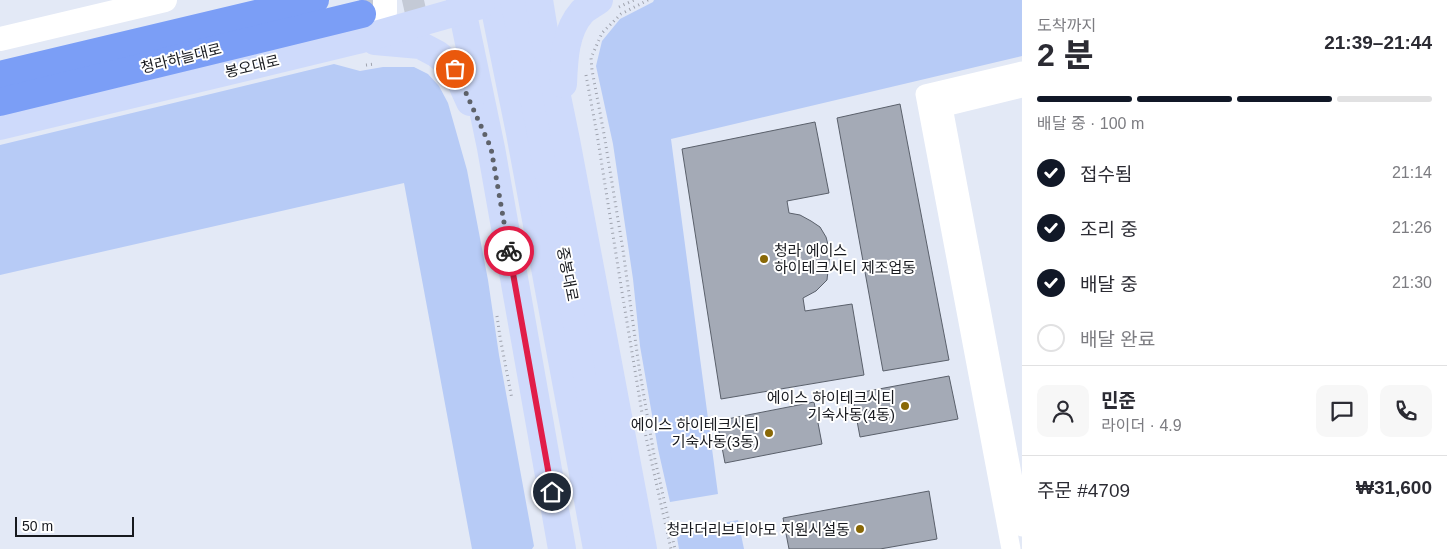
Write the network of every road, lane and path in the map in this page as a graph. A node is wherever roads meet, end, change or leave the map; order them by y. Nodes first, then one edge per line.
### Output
1 (166, 0) edge
2 (315, 0) edge
3 (385, 0) edge
4 (493, 0) edge
5 (502, 0) edge
6 (514, 0) edge
7 (539, 0) edge
8 (599, 0) edge
9 (648, 0) edge
10 (462, 5) edge
11 (595, 36) dead end
12 (0, 39) edge
13 (362, 40) junction
14 (599, 41) junction
15 (382, 63) dead end
16 (1022, 72) edge
17 (586, 74) dead end
18 (0, 75) edge
19 (1022, 88) edge
20 (0, 102) edge
21 (937, 103) junction
22 (0, 126) edge
23 (566, 140) junction
24 (491, 148) junction
25 (1008, 457) edge
26 (1022, 527) edge
27 (562, 549) edge
28 (597, 549) edge
29 (620, 549) edge
30 (643, 549) edge
31 (671, 549) edge
32 (675, 549) edge
33 (1011, 549) edge

1 - 12 street
2 - 18 highway, 청라하늘대로
3 - 13 street
4 - 28 main road, 중봉대로
5 - 10 main road, 봉오대로
6 - 29 main road, 중봉대로
7 - 23 main road, 중봉대로
8 - 23 main road
9 - 14 path
10 - 13 main road, 봉오대로
10 - 24 main road
11 - 14 path
13 - 15 path
13 - 20 highway, 청라하늘대로
13 - 22 main road, 봉오대로
13 - 24 main road
14 - 32 path
16 - 21 street
17 - 31 path
19 - 21 street
21 - 25 street
23 - 30 main road, 중봉대로
24 - 27 main road
25 - 26 street
25 - 33 street

